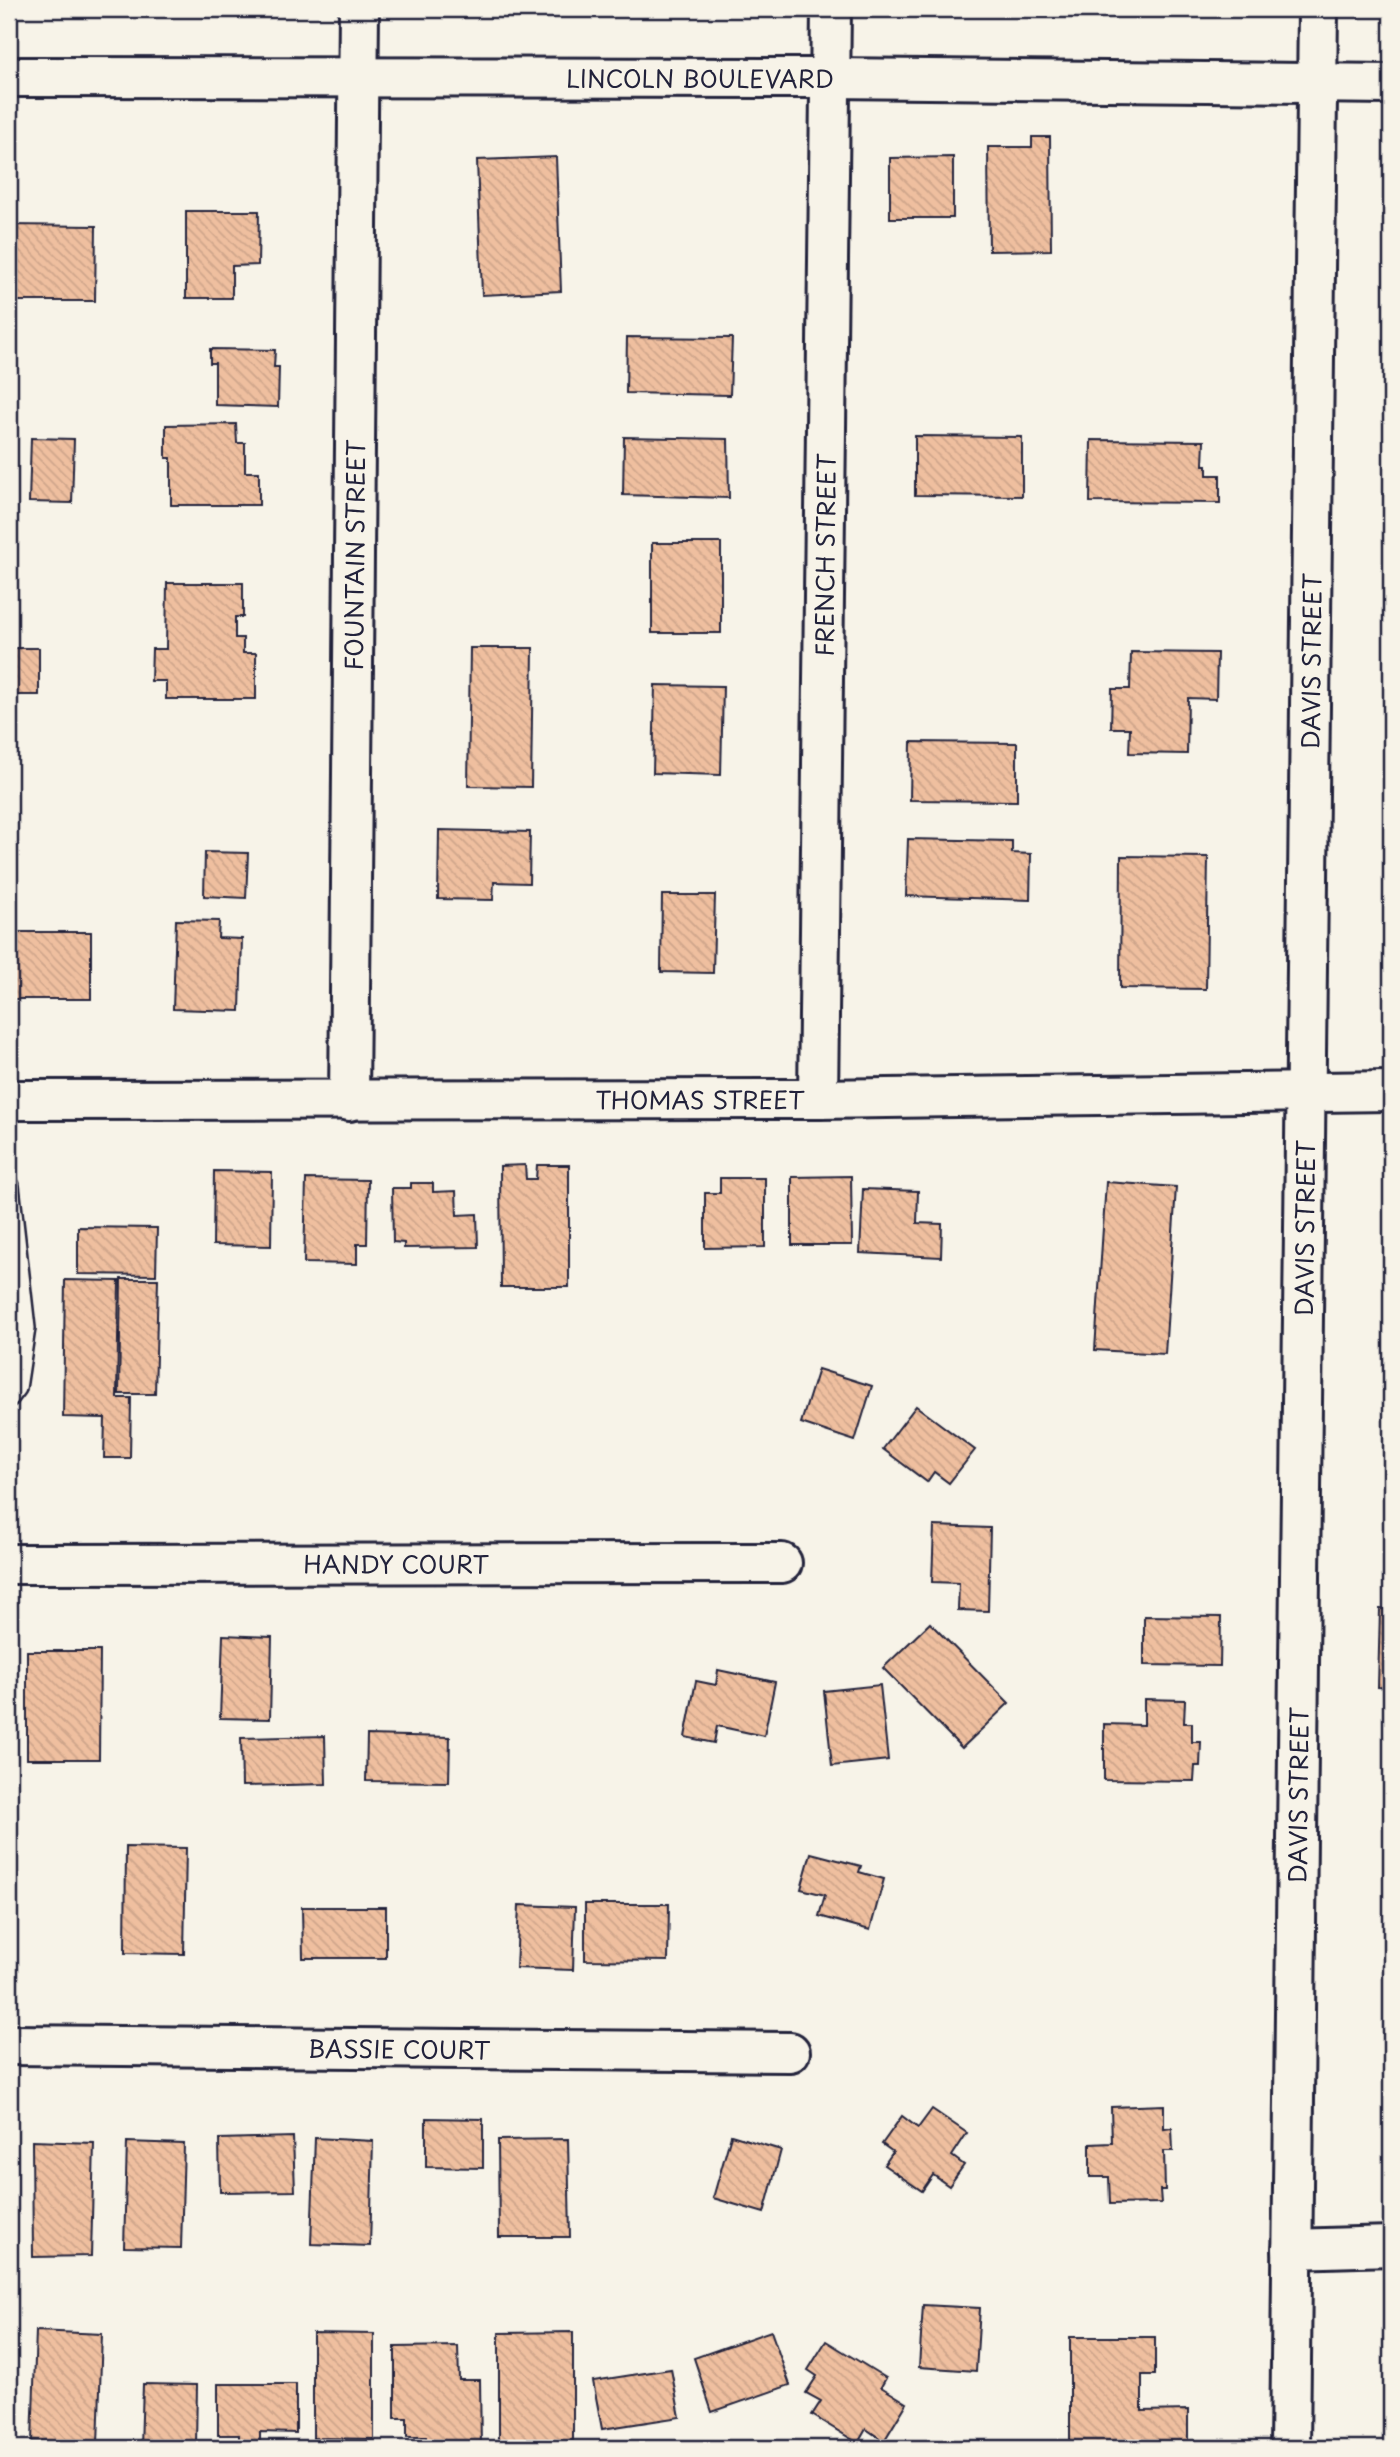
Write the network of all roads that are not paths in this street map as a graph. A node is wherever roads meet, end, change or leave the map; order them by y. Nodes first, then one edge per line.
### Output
1 (359, 9) edge
2 (831, 9) edge
3 (1318, 9) edge
4 (9, 77) edge
5 (358, 78) junction
6 (830, 78) junction
7 (1317, 83) junction
8 (1391, 84) edge
9 (1305, 1091) junction
10 (1391, 1091) edge
11 (818, 1099) junction
12 (9, 1100) edge
13 (349, 1101) junction
14 (9, 1186) edge
15 (9, 1397) edge
16 (782, 1563) dead end
17 (9, 1564) edge
18 (9, 2045) edge
19 (790, 2052) dead end
20 (1391, 2246) edge
21 (1292, 2249) junction
22 (1290, 2448) edge

1 - 5 street, FOUNTAIN STREET
2 - 6 street, FRENCH STREET
3 - 7 street, DAVIS STREET
4 - 5 street, LINCOLN BOULEVARD
5 - 6 street, LINCOLN BOULEVARD
5 - 13 street, FOUNTAIN STREET
6 - 7 street, LINCOLN BOULEVARD
6 - 11 street, FRENCH STREET
7 - 8 street, LINCOLN BOULEVARD
7 - 9 street, DAVIS STREET
9 - 10 street, THOMAS STREET
9 - 11 street, THOMAS STREET
9 - 21 street, DAVIS STREET
11 - 13 street, THOMAS STREET
12 - 13 street, THOMAS STREET
14 - 15 lane
16 - 17 street, HANDY COURT
18 - 19 street, BASSIE COURT
20 - 21 street
21 - 22 street, DAVIS STREET

